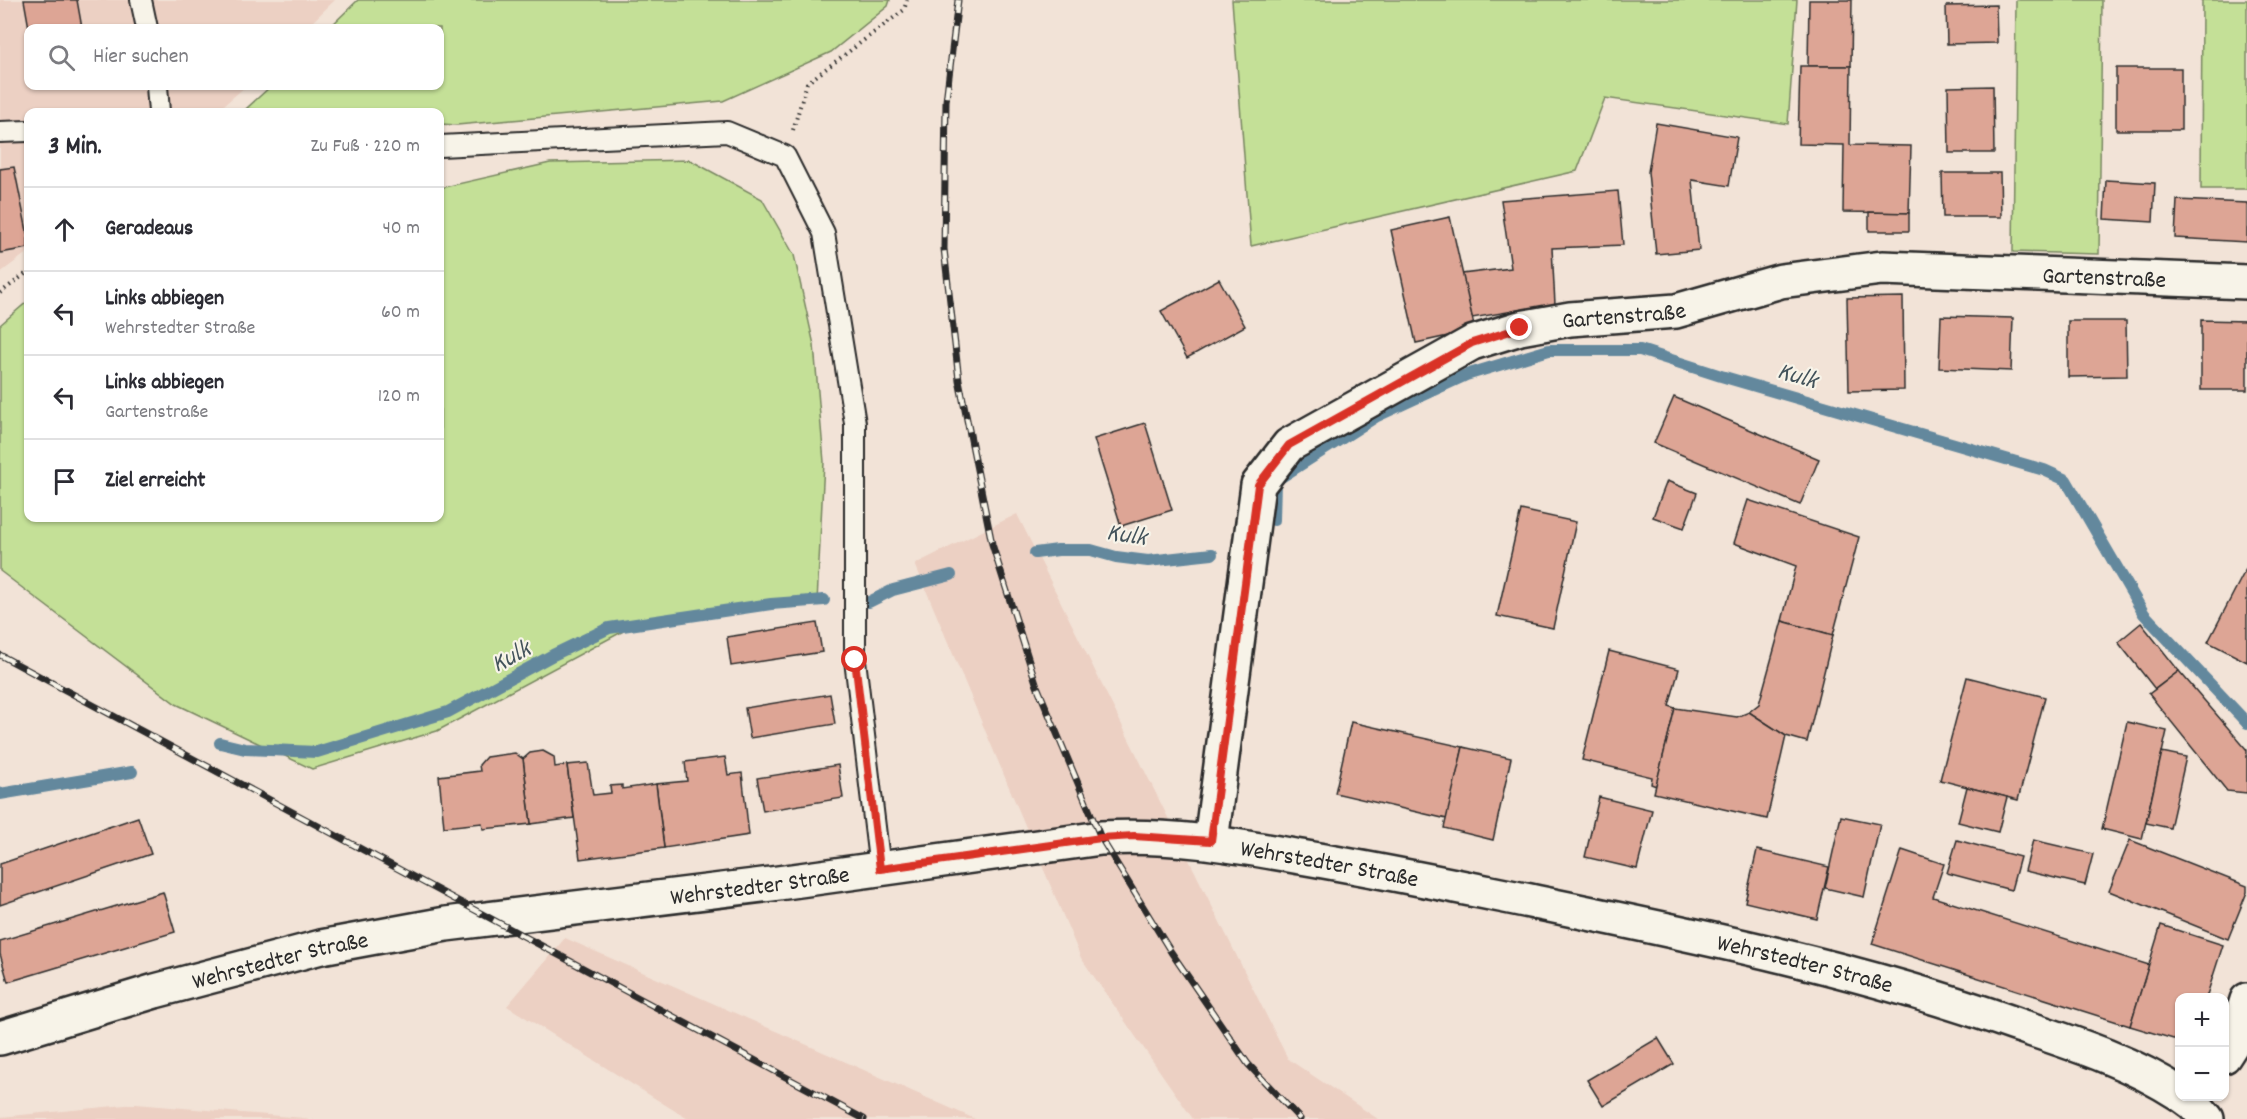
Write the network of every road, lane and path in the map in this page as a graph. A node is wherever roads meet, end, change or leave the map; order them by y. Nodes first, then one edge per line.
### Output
1 (141, 0) edge
2 (907, 0) edge
3 (146, 24) edge
4 (157, 90) edge
5 (159, 108) edge
6 (24, 131) edge
7 (0, 132) edge
8 (444, 146) edge
9 (786, 156) junction
10 (24, 275) edge
11 (2247, 282) edge
12 (0, 293) edge
13 (1211, 841) junction
14 (880, 869) junction
15 (2247, 1000) edge
16 (0, 1038) edge
17 (2229, 1048) edge
18 (2192, 1102) edge

1 - 3 lane
2 - 9 path
4 - 5 lane
6 - 7 lane
8 - 9 lane
9 - 14 lane
10 - 12 path
11 - 13 street, Gartenstraße
13 - 14 street, Wehrstedter Straße
13 - 18 street, Wehrstedter Straße
14 - 16 street, Wehrstedter Straße
15 - 17 street

